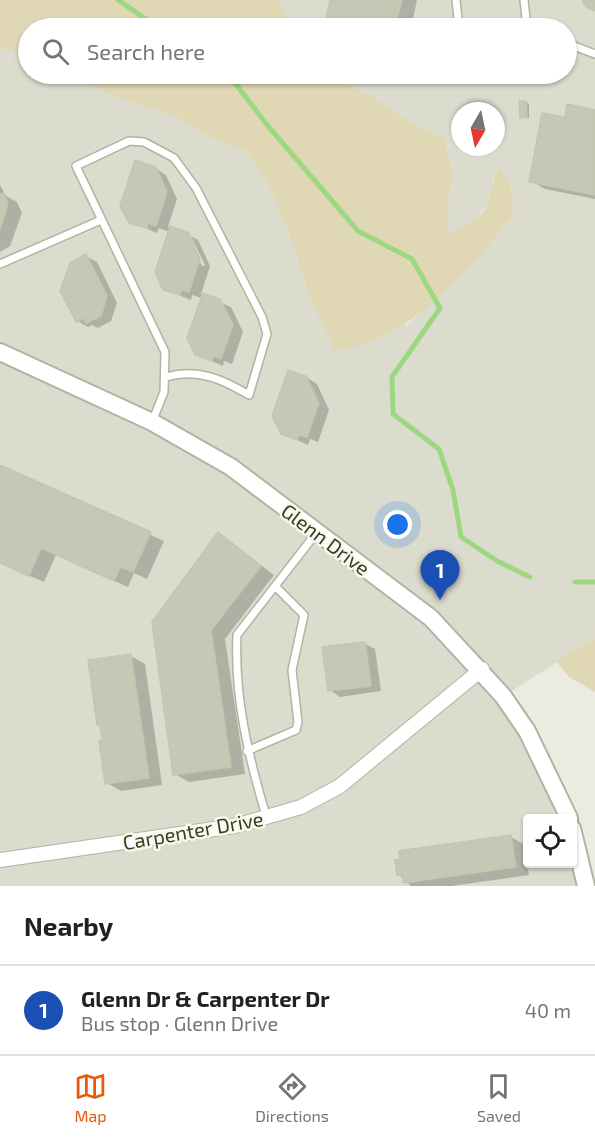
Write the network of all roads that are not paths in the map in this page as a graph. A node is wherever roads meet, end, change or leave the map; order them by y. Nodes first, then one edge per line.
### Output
1 (456, 0) edge
2 (524, 0) edge
3 (458, 18) edge
4 (526, 18) edge
5 (577, 47) edge
6 (595, 54) edge
7 (101, 220) junction
8 (0, 264) edge
9 (0, 352) edge
10 (166, 377) junction
11 (152, 422) junction
12 (316, 532) junction
13 (275, 586) junction
14 (482, 669) junction
15 (247, 751) junction
16 (567, 814) edge
17 (267, 819) junction
18 (577, 846) edge
19 (0, 860) edge
20 (586, 886) edge

1 - 3 lane
2 - 4 lane
5 - 6 lane
7 - 8 lane
7 - 10 lane
7 - 10 lane
9 - 11 street, Glenn Drive
10 - 11 lane
11 - 12 street, Glenn Drive
12 - 13 lane
12 - 14 street, Glenn Drive
13 - 15 lane
13 - 15 lane
14 - 16 street, Glenn Drive
14 - 17 street, Carpenter Drive
15 - 17 lane
17 - 19 street, Carpenter Drive
18 - 20 street

